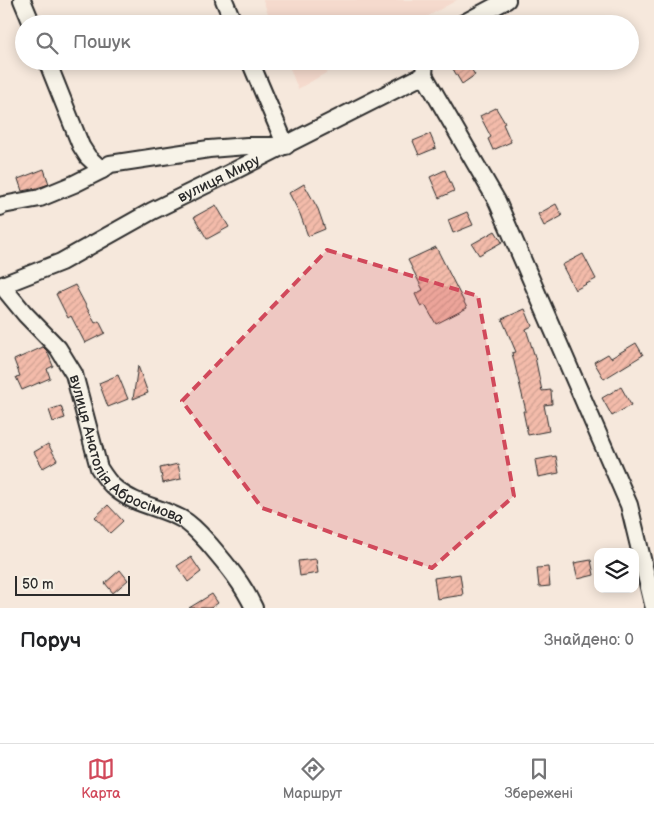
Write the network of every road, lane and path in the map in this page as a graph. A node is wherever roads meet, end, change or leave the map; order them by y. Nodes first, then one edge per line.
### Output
1 (22, 0) edge
2 (224, 0) edge
3 (507, 0) edge
4 (28, 15) edge
5 (230, 15) edge
6 (479, 15) edge
7 (51, 70) edge
8 (254, 70) edge
9 (421, 70) edge
10 (426, 70) edge
11 (286, 146) junction
12 (102, 170) junction
13 (0, 207) edge
14 (1, 286) edge
15 (254, 608) edge
16 (654, 608) edge

1 - 4 street
2 - 5 street
3 - 6 street
7 - 12 street
8 - 11 street
9 - 11 street, вулиця Миру
10 - 16 street
11 - 12 street
11 - 14 street, вулиця Миру
12 - 13 street
14 - 15 street, вулиця Анатолія Абросімова

